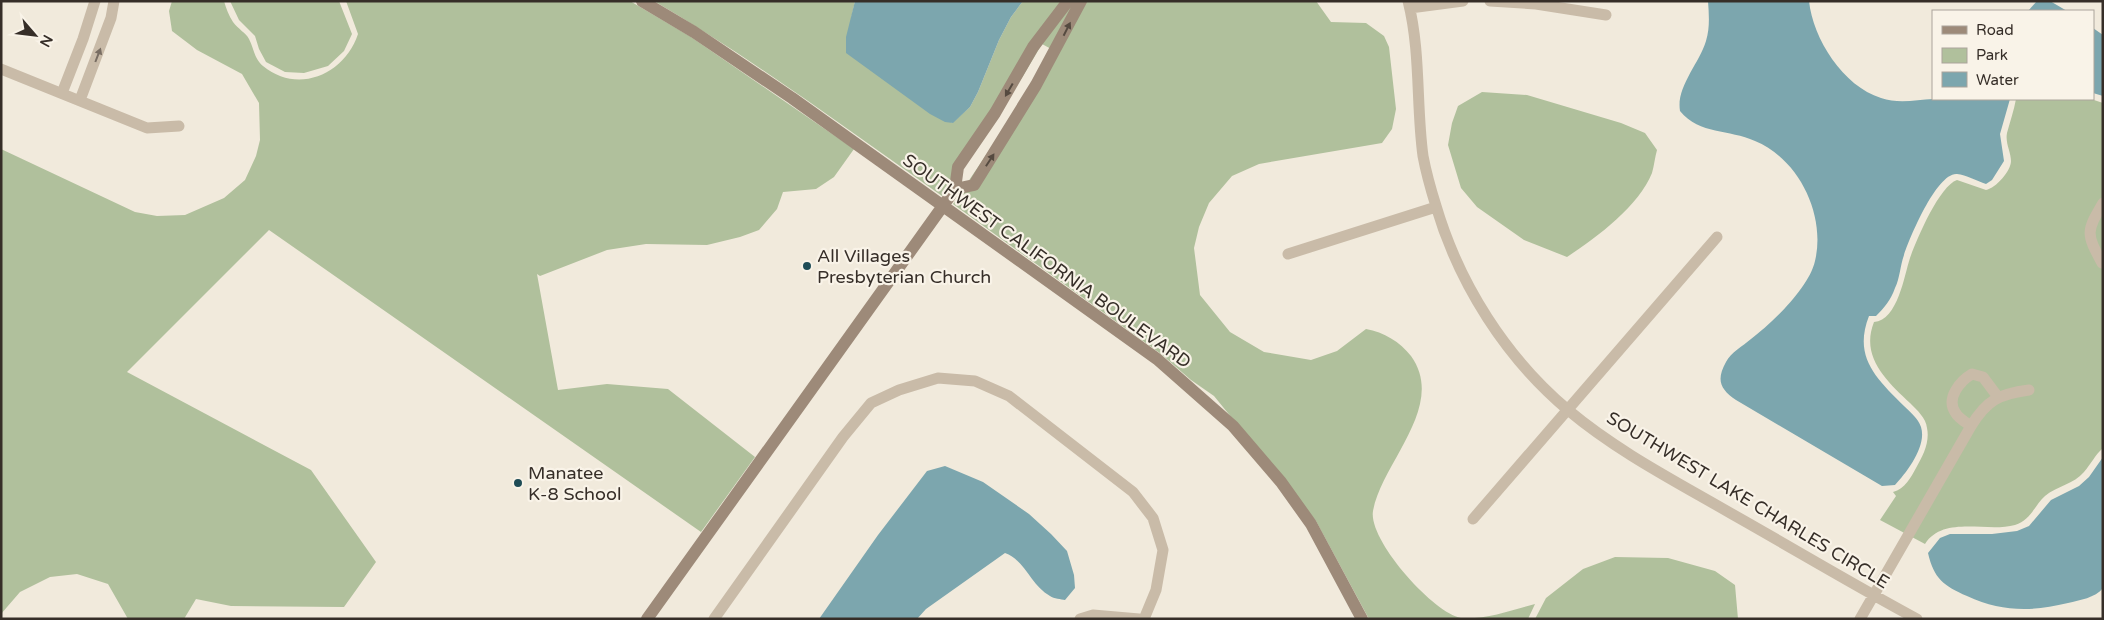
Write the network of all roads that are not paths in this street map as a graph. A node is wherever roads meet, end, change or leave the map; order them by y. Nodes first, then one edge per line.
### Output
1 (95, 1) edge
2 (114, 1) edge
3 (642, 1) edge
4 (1068, 1) edge
5 (1081, 1) edge
6 (1463, 1) edge
7 (1490, 1) edge
8 (1409, 5) edge
9 (1606, 15) dead end
10 (1024, 64) junction
11 (1, 69) edge
12 (1042, 74) junction
13 (62, 93) junction
14 (80, 100) junction
15 (179, 126) dead end
16 (955, 189) junction
17 (2103, 203) edge
18 (944, 205) junction
19 (1436, 208) junction
20 (1716, 237) dead end
21 (1288, 254) dead end
22 (2102, 263) edge
23 (2029, 390) dead end
24 (1998, 397) junction
25 (1568, 410) junction
26 (1971, 426) junction
27 (1473, 519) dead end
28 (1873, 595) junction
29 (647, 619) edge
30 (714, 619) edge
31 (1080, 619) edge
32 (1139, 619) edge
33 (1144, 619) edge
34 (1362, 619) edge
35 (1860, 619) edge
36 (1916, 619) edge

1 - 13 street
14 -> 2 street
3 - 18 street, SOUTHWEST CALIFORNIA BOULEVARD
4 - 10 street
12 -> 5 street
6 - 8 street
7 - 9 street
8 - 19 street, SOUTHWEST LAKE CHARLES CIRCLE
10 - 12 street
10 -> 16 street
11 - 13 street
16 -> 12 street
13 - 14 street
14 - 15 street
16 - 18 street
17 - 22 street
18 - 29 street
18 - 34 street, SOUTHWEST CALIFORNIA BOULEVARD
19 - 21 street
19 - 25 street, SOUTHWEST LAKE CHARLES CIRCLE
20 - 25 street
23 - 24 street
24 - 26 street
24 - 26 street
25 - 27 street
25 - 28 street, SOUTHWEST LAKE CHARLES CIRCLE
26 - 28 street
28 - 35 street
28 - 36 street, SOUTHWEST LAKE CHARLES CIRCLE
30 - 33 street
31 - 32 street

